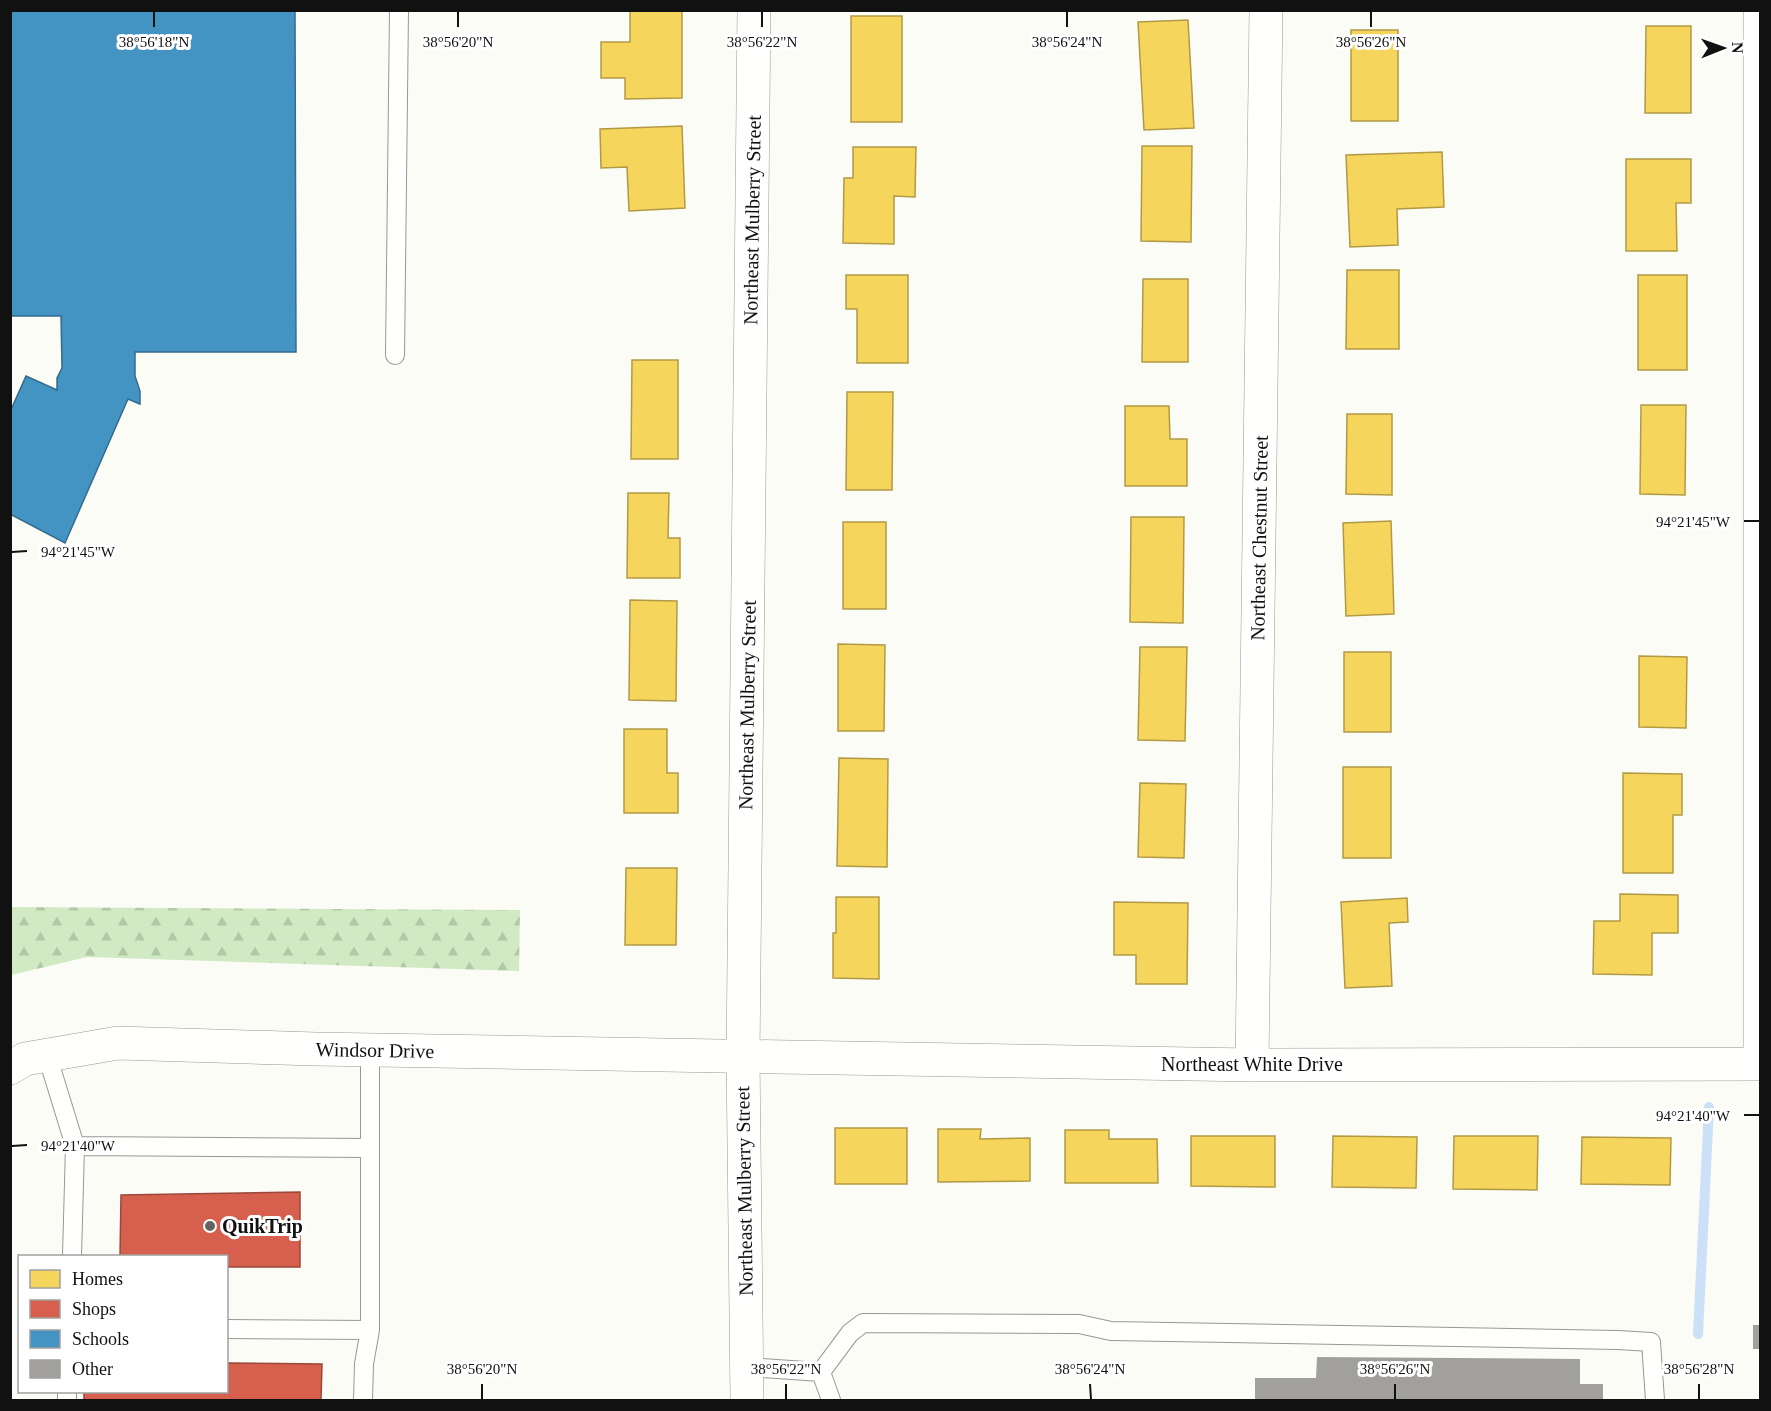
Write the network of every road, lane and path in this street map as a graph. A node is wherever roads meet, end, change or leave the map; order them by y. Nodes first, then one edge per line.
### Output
1 (399, 10) edge
2 (754, 10) edge
3 (1266, 10) edge
4 (1760, 10) edge
5 (395, 354) dead end
6 (370, 1050) junction
7 (47, 1055) junction
8 (743, 1057) junction
9 (1760, 1064) edge
10 (1252, 1065) junction
11 (10, 1068) edge
12 (75, 1146) junction
13 (370, 1149) junction
14 (72, 1255) edge
15 (228, 1329) edge
16 (370, 1330) junction
17 (746, 1367) junction
18 (821, 1372) junction
19 (363, 1401) edge
20 (747, 1401) edge
21 (831, 1401) edge
22 (1655, 1401) edge

1 - 5 lane
2 - 8 street, Northeast Mulberry Street
3 - 10 street, Northeast Chestnut Street
4 - 9 street
6 - 7 street, Windsor Drive
6 - 8 street, Windsor Drive
6 - 13 lane
7 - 11 street, Windsor Drive
7 - 12 lane
8 - 10 street, Northeast White Drive
8 - 17 street, Northeast Mulberry Street
9 - 10 street, Northeast White Drive
12 - 13 lane
12 - 14 lane
13 - 16 lane
15 - 16 lane
16 - 19 lane
17 - 18 lane
17 - 20 street, Northeast Mulberry Street
18 - 21 lane
18 - 22 lane

